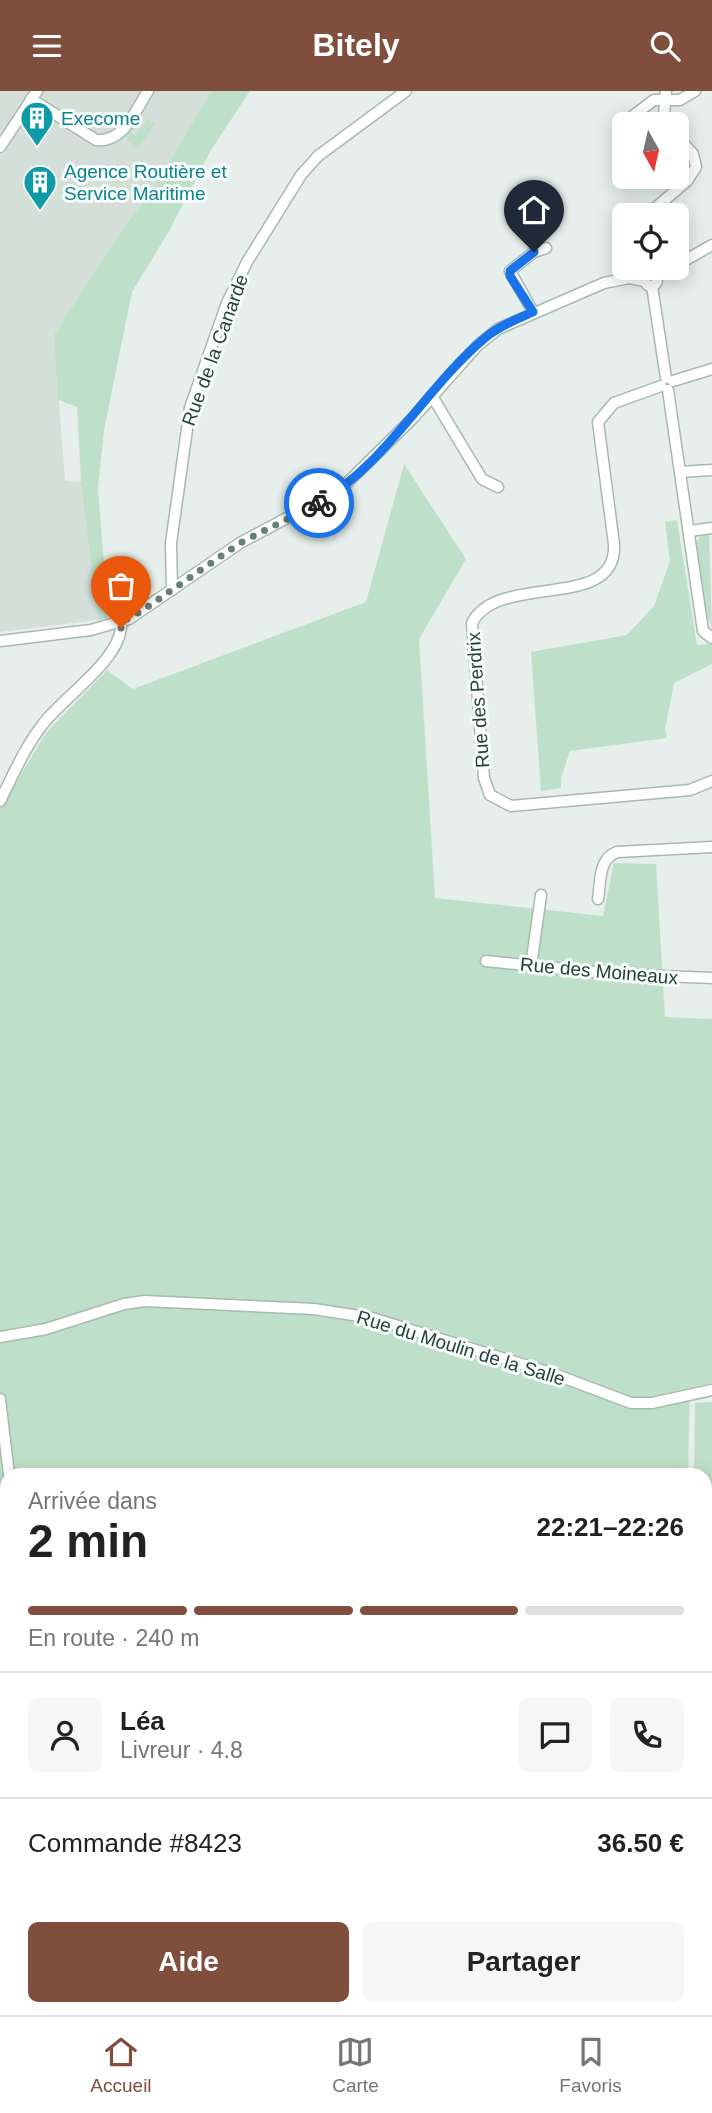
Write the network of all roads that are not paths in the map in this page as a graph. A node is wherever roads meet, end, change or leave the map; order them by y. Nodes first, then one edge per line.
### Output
1 (148, 91) edge
2 (405, 91) edge
3 (695, 91) edge
4 (34, 95) edge
5 (667, 96) edge
6 (638, 112) edge
7 (0, 148) edge
8 (690, 151) edge
9 (690, 176) edge
10 (678, 189) edge
11 (661, 203) edge
12 (712, 245) edge
13 (546, 248) dead end
14 (689, 258) edge
15 (619, 280) edge
16 (650, 280) edge
17 (533, 312) junction
18 (712, 369) edge
19 (667, 384) junction
20 (432, 396) junction
21 (712, 470) edge
22 (680, 472) junction
23 (498, 487) dead end
24 (712, 528) edge
25 (689, 531) junction
26 (172, 590) junction
27 (121, 622) junction
28 (708, 634) edge
29 (0, 641) edge
30 (712, 781) edge
31 (0, 801) edge
32 (712, 847) edge
33 (541, 895) dead end
34 (598, 899) dead end
35 (486, 961) dead end
36 (531, 966) junction
37 (712, 978) edge
38 (0, 1337) edge
39 (712, 1390) edge
40 (0, 1399) edge
41 (8, 1468) edge

1 - 4 street
2 - 26 street, Rue de la Canarde
3 - 5 street
4 - 7 street
5 - 6 street
8 - 9 street
10 - 11 street
12 - 14 street
13 - 17 street
15 - 17 street
16 - 19 street
17 - 20 street
18 - 19 street, Rue des Perdrix
19 - 22 street
19 - 30 street, Rue des Perdrix
20 - 23 street
20 - 26 street
21 - 22 street
22 - 25 street
24 - 25 street
25 - 28 street
26 - 27 street
27 - 29 street
27 - 31 street
32 - 34 street
33 - 36 street
35 - 36 street, Rue des Moineaux
36 - 37 street, Rue des Moineaux
38 - 39 street, Rue du Moulin de la Salle
40 - 41 street

